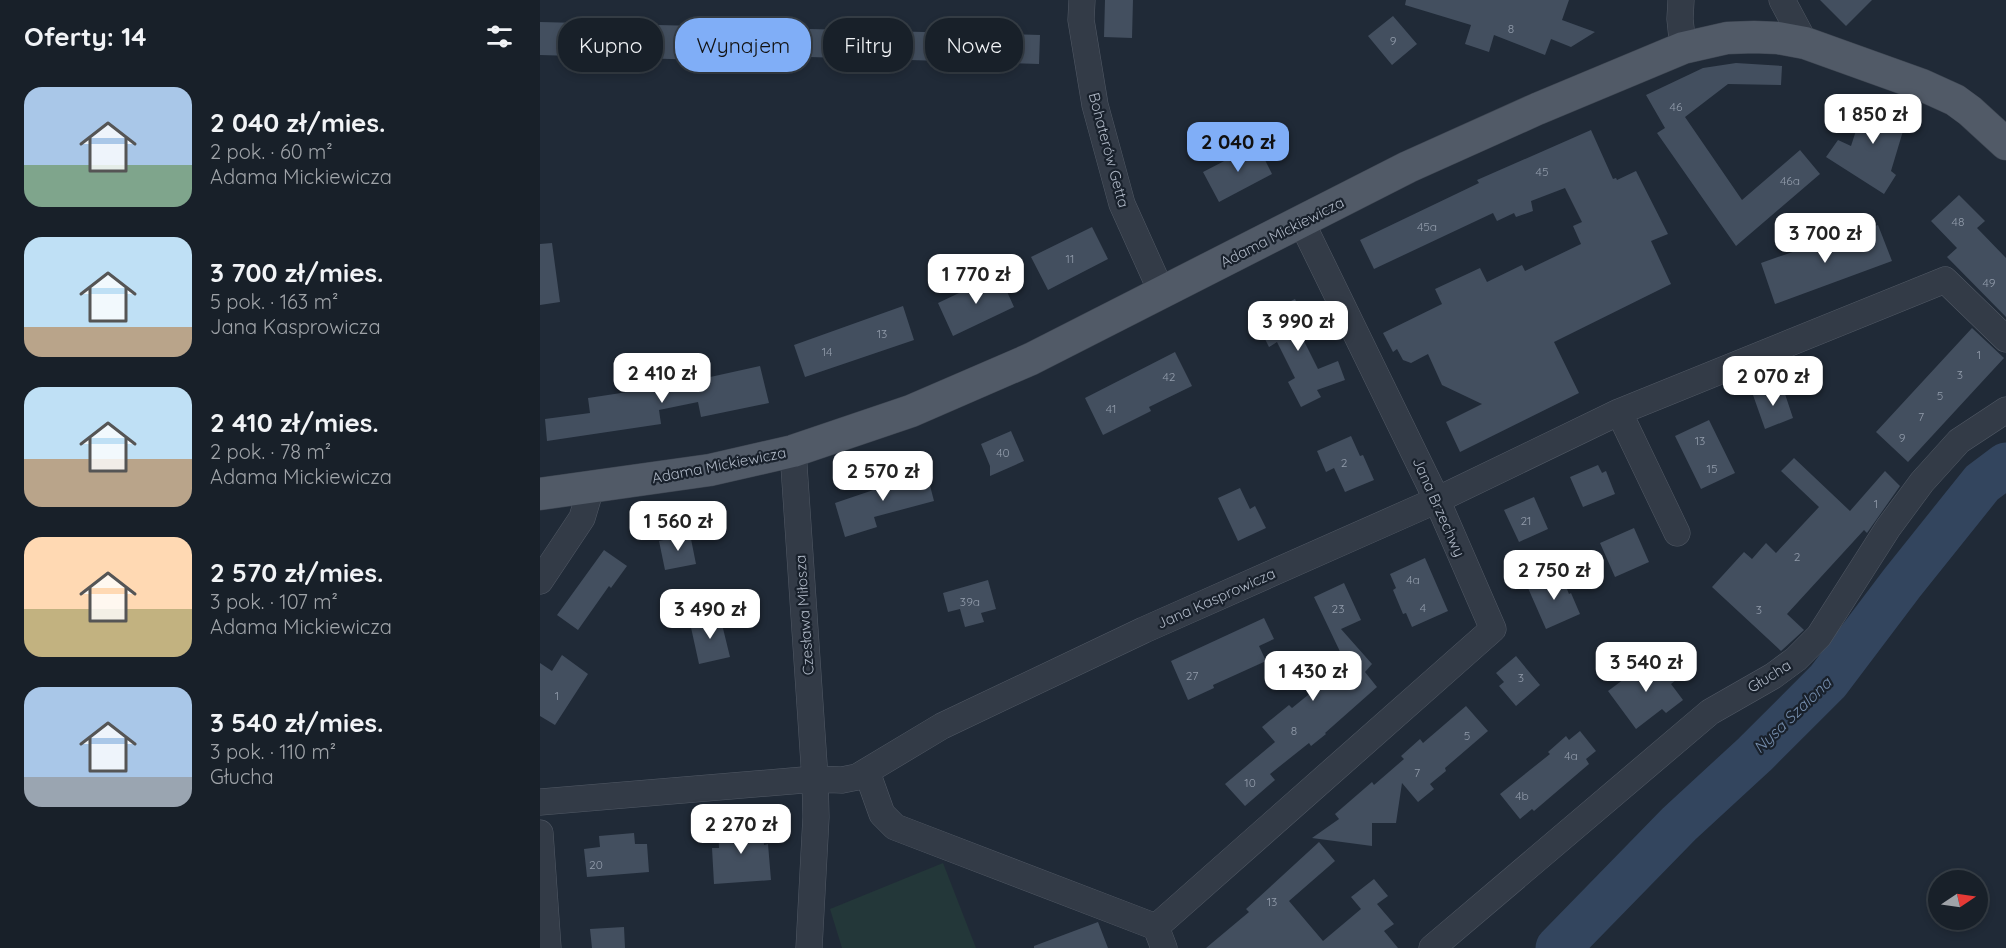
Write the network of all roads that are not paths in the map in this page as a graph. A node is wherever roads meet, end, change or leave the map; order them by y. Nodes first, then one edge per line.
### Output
1 (1082, 0) edge
2 (1681, 0) edge
3 (1782, 0) edge
4 (1805, 43) junction
5 (1683, 48) junction
6 (2006, 144) edge
7 (1301, 221) junction
8 (1162, 293) junction
9 (2006, 339) edge
10 (2006, 410) edge
11 (1619, 412) junction
12 (793, 451) junction
13 (591, 488) junction
14 (540, 494) edge
15 (1437, 500) junction
16 (1677, 533) dead end
17 (540, 579) edge
18 (867, 772) junction
19 (815, 779) junction
20 (540, 802) edge
21 (540, 832) edge
22 (1160, 938) edge
23 (548, 948) edge
24 (809, 948) edge
25 (1432, 948) edge

1 - 8 street, Bohaterów Getta
2 - 5 street
3 - 4 street
4 - 5 main road, Adama Mickiewicza
4 - 6 main road, Adama Mickiewicza
5 - 7 main road, Adama Mickiewicza
7 - 8 main road, Adama Mickiewicza
7 - 15 street, Jana Brzechwy
8 - 12 main road, Adama Mickiewicza
9 - 11 street, Jana Kasprowicza
10 - 25 street, Głucha
11 - 15 street, Jana Kasprowicza
11 - 16 street
12 - 13 main road, Adama Mickiewicza
12 - 19 street, Czesława Miłosza
13 - 14 main road, Adama Mickiewicza
13 - 17 street
15 - 18 street, Jana Kasprowicza
15 - 22 street, Jana Brzechwy
18 - 19 street, Jana Kasprowicza
18 - 22 street
19 - 20 street
19 - 24 street, Czesława Miłosza
21 - 23 street

